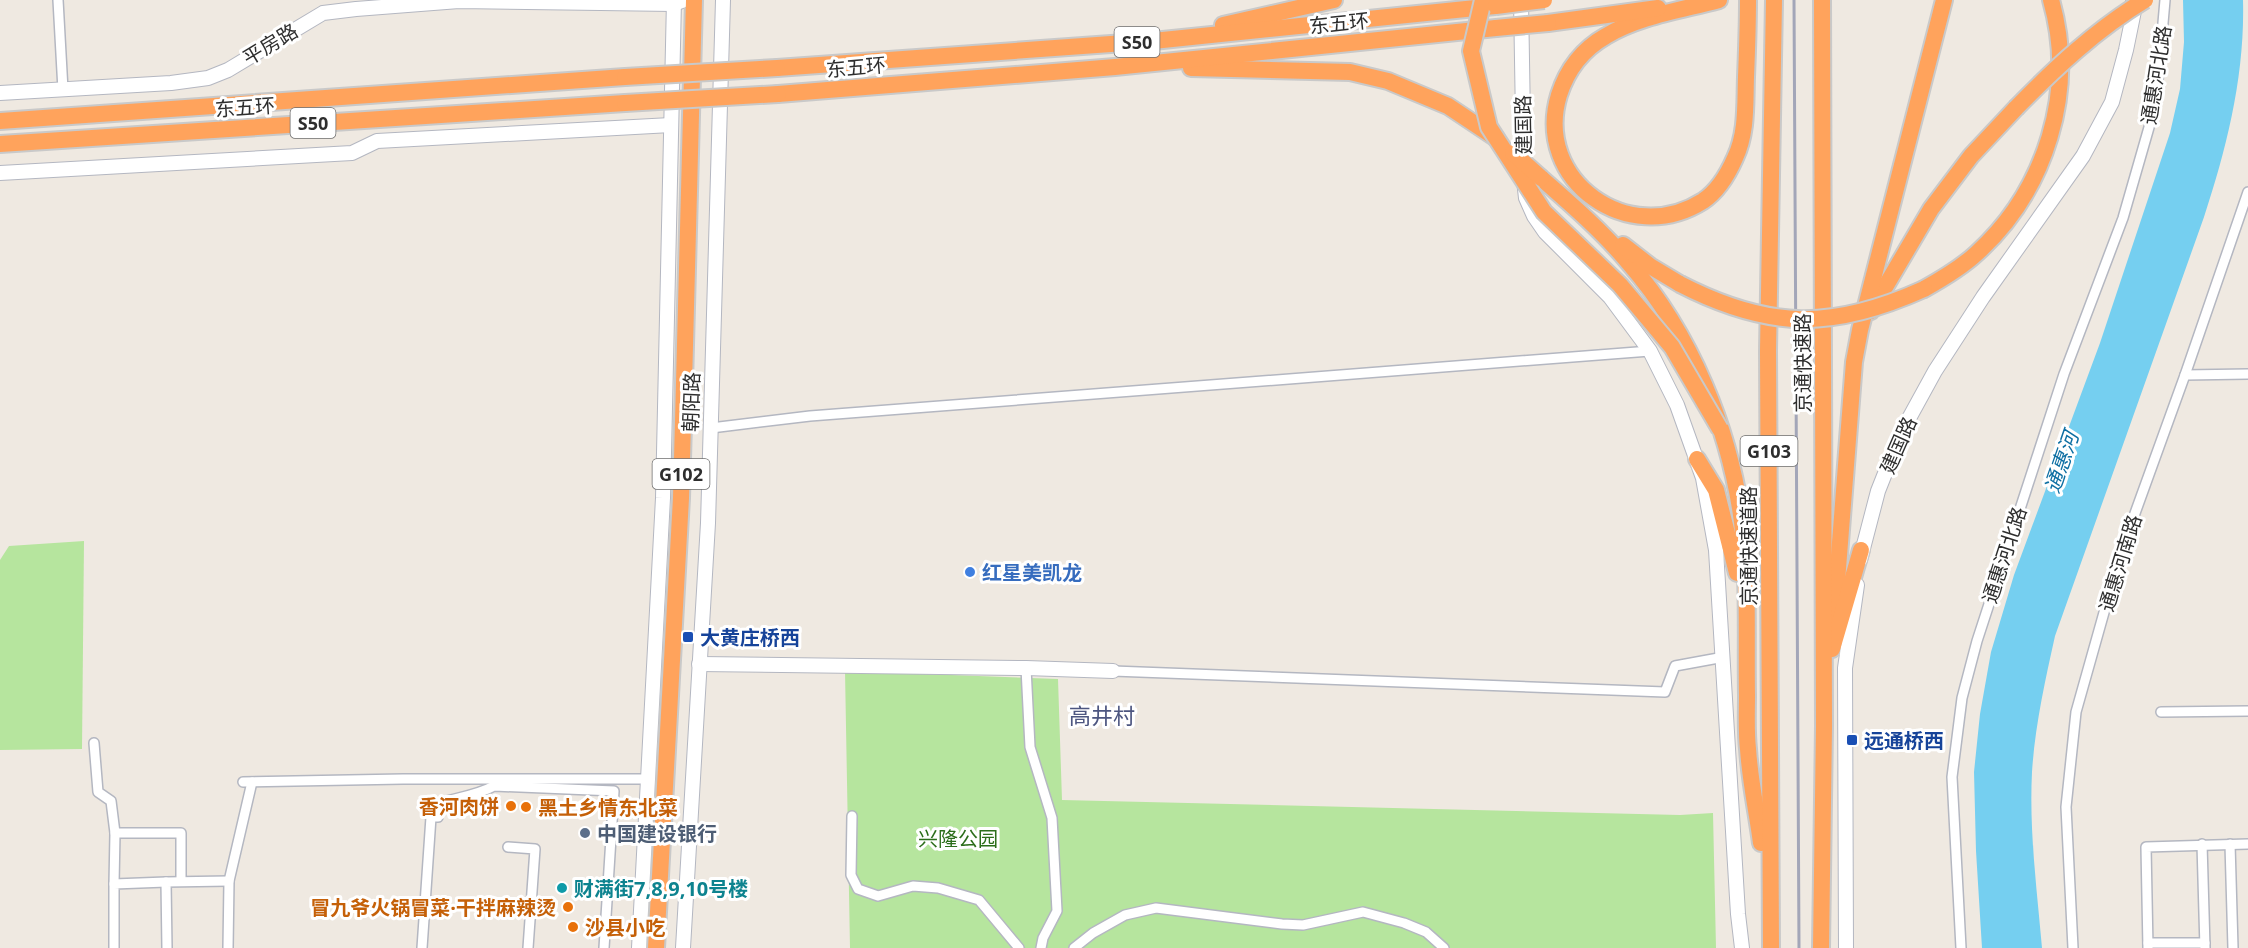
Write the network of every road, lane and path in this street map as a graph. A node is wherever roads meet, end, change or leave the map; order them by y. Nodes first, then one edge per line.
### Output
1 (58, 0) edge
2 (459, 0) edge
3 (694, 0) edge
4 (704, 0) edge
5 (723, 0) edge
6 (1334, 0) edge
7 (1521, 0) edge
8 (1544, 0) edge
9 (1712, 0) edge
10 (1719, 0) edge
11 (1748, 0) edge
12 (1774, 0) edge
13 (1822, 0) edge
14 (1944, 0) edge
15 (2051, 0) edge
16 (2133, 0) edge
17 (2145, 0) edge
18 (2165, 0) edge
19 (678, 1) edge
20 (1490, 3) edge
21 (356, 4) edge
22 (1643, 15) junction
23 (1153, 41) junction
24 (1115, 67) junction
25 (63, 90) junction
26 (0, 93) edge
27 (0, 121) edge
28 (671, 125) junction
29 (0, 144) edge
30 (0, 174) edge
31 (2248, 192) edge
32 (1582, 213) junction
33 (1860, 330) junction
34 (1650, 351) junction
35 (2248, 374) edge
36 (2186, 375) junction
37 (711, 428) junction
38 (1720, 429) junction
39 (1697, 459) junction
40 (1861, 550) junction
41 (1746, 615) junction
42 (1832, 649) junction
43 (1724, 657) junction
44 (699, 664) junction
45 (1026, 668) junction
46 (1113, 671) joint
47 (2248, 711) edge
48 (2161, 712) dead end
49 (1824, 726) junction
50 (94, 743) dead end
51 (648, 779) junction
52 (852, 816) dead end
53 (115, 833) junction
54 (2202, 844) junction
55 (2230, 844) junction
56 (2248, 844) edge
57 (508, 847) dead end
58 (181, 881) junction
59 (229, 881) junction
60 (166, 882) junction
61 (114, 884) junction
62 (1770, 902) junction
63 (2148, 945) edge
64 (2205, 945) edge
65 (114, 948) edge
66 (167, 948) edge
67 (228, 948) edge
68 (422, 948) edge
69 (528, 948) edge
70 (604, 948) edge
71 (639, 948) edge
72 (656, 948) edge
73 (666, 948) edge
74 (683, 948) edge
75 (1019, 948) edge
76 (1041, 948) edge
77 (1074, 948) edge
78 (1444, 948) edge
79 (1742, 948) edge
80 (1771, 948) edge
81 (1821, 948) edge
82 (1846, 948) edge
83 (1961, 948) edge
84 (2073, 948) edge
85 (2233, 948) edge

1 - 25 street
2 - 19 street, 平房路
2 - 21 street, 平房路
3 - 72 highway, 朝阳路 / G102
4 - 73 highway, 朝阳路 / G102
5 - 37 street, 朝阳路
6 - 23 highway
7 - 34 street, 建国路
8 - 20 highway, 东五环 / S50, bridge
9 - 22 highway, 东五环 / S50
10 - 22 highway
11 - 22 highway
12 - 62 highway, 京通快速道路 / G103
13 - 49 highway, 京通快速路 / G103
14 - 33 highway
15 - 32 highway, bridge
16 - 40 street, 建国路
17 - 33 highway, bridge
18 - 83 street, 通惠河北路
19 - 28 street, 朝阳路
20 - 23 highway, 东五环 / S50
20 - 38 highway, bridge
21 - 25 street, 平房路
22 - 24 highway, 东五环 / S50, bridge
23 - 27 highway, 东五环 / S50, bridge
24 - 29 highway, 东五环 / S50, bridge
24 - 32 highway, bridge
25 - 26 street, 平房路
28 - 30 street
28 - 51 street, 朝阳路
31 - 36 street, 通惠河南路
32 - 38 highway
33 - 42 highway
34 - 37 street
34 - 39 street, 建国路
35 - 36 street
36 - 84 street, 通惠河南路
37 - 44 street, 朝阳路
38 - 41 highway
39 - 41 highway
39 - 43 street, 建国路
40 - 42 highway
40 - 82 street, 建国路
41 - 62 highway
42 - 49 highway
43 - 46 street
43 - 79 street, 建国路
44 - 45 street
44 - 74 street, 朝阳路
45 - 46 street
45 - 76 street
47 - 48 street
49 - 81 highway, G103
50 - 53 street
51 - 59 street
51 - 71 street, 朝阳路
52 - 75 street
53 - 58 street
53 - 61 street
54 - 55 street
54 - 63 street
54 - 64 street
55 - 56 street
55 - 85 street
57 - 69 street
58 - 59 street
58 - 60 street
59 - 67 street
60 - 61 street
60 - 66 street
61 - 65 street
62 - 80 highway, 京通快速道路 / G103
63 - 64 street
68 - 70 street
77 - 78 street

